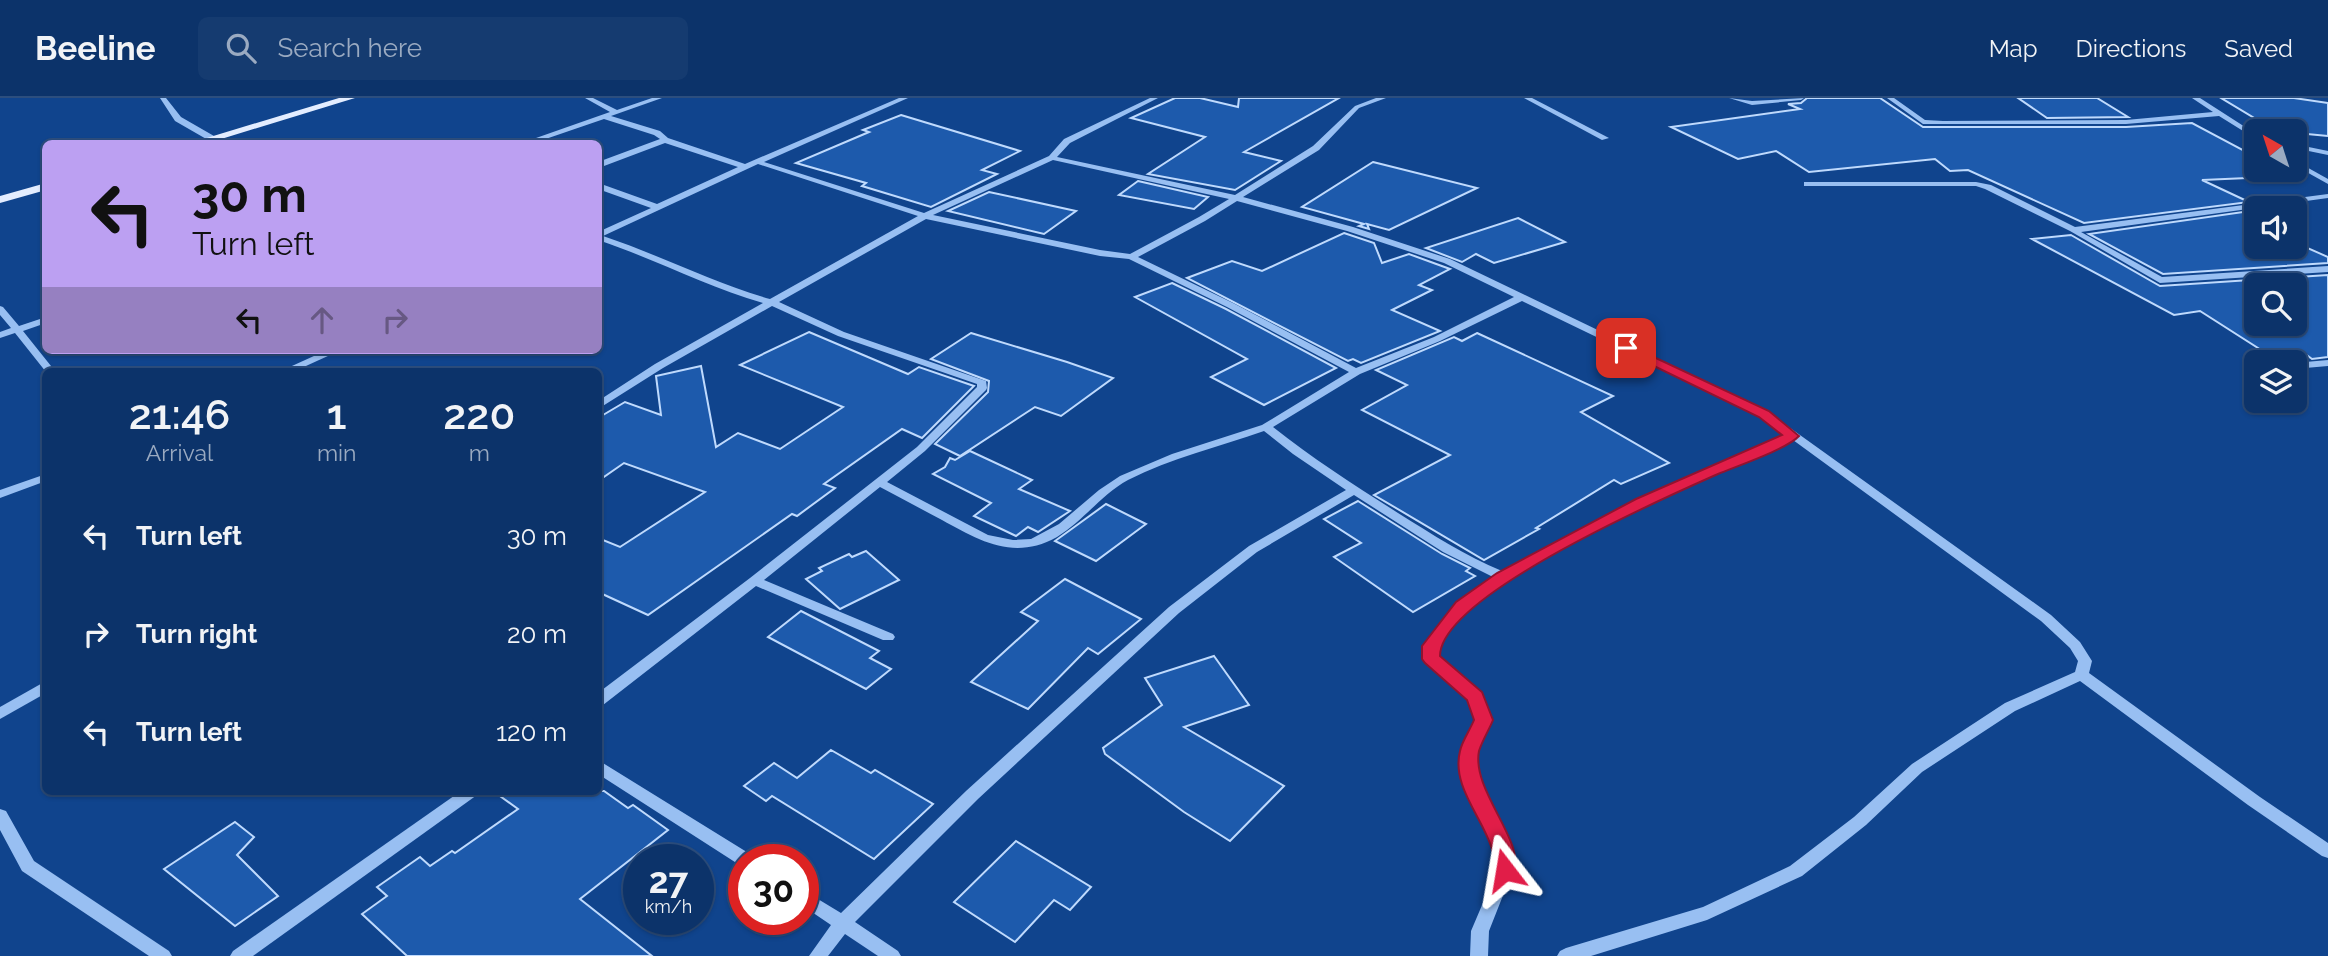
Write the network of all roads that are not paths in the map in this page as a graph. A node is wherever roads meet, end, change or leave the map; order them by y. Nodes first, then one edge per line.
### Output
1 (163, 98) edge
2 (349, 98) edge
3 (588, 98) edge
4 (659, 98) edge
5 (905, 98) edge
6 (1155, 98) edge
7 (1383, 98) edge
8 (1527, 98) edge
9 (1732, 98) edge
10 (1801, 98) edge
11 (1890, 98) edge
12 (2195, 98) edge
13 (614, 111) junction
14 (2220, 114) junction
15 (606, 117) junction
16 (2244, 129) edge
17 (212, 138) junction
18 (1605, 138) dead end
19 (205, 140) edge
20 (534, 140) edge
21 (665, 140) junction
22 (2307, 149) edge
23 (2328, 153) edge
24 (1052, 158) junction
25 (758, 162) junction
26 (602, 164) edge
27 (745, 167) junction
28 (2307, 170) edge
29 (2328, 182) edge
30 (1807, 184) dead end
31 (42, 187) edge
32 (602, 187) edge
33 (2328, 196) edge
34 (1237, 198) junction
35 (0, 200) edge
36 (657, 207) junction
37 (925, 216) junction
38 (2074, 230) junction
39 (602, 234) edge
40 (602, 237) edge
41 (1131, 257) junction
42 (2328, 269) edge
43 (1522, 297) junction
44 (773, 303) junction
45 (0, 309) edge
46 (42, 321) edge
47 (17, 328) junction
48 (0, 335) edge
49 (326, 354) edge
50 (2328, 363) edge
51 (2307, 365) edge
52 (48, 368) edge
53 (293, 368) edge
54 (1356, 372) junction
55 (602, 403) edge
56 (1266, 427) junction
57 (1792, 436) junction
58 (42, 478) edge
59 (879, 482) junction
60 (1354, 490) junction
61 (0, 494) edge
62 (1503, 576) junction
63 (755, 581) junction
64 (888, 638) dead end
65 (2081, 675) junction
66 (42, 688) edge
67 (602, 698) edge
68 (0, 714) edge
69 (602, 769) edge
70 (465, 795) edge
71 (0, 815) edge
72 (728, 849) edge
73 (2328, 850) edge
74 (819, 907) edge
75 (843, 923) junction
76 (163, 956) edge
77 (239, 956) edge
78 (818, 956) edge
79 (892, 956) edge
80 (1479, 956) edge
81 (1566, 956) edge

1 - 17 street
2 - 17 main road
3 - 13 street
4 - 13 street
5 - 25 street
6 - 24 street
7 - 34 street
8 - 18 street
9 - 10 street
11 - 14 street
12 - 14 street
13 - 15 street
14 - 16 street
15 - 20 street
15 - 21 street
17 - 19 main road
21 - 26 street
21 - 27 street
22 - 23 street
24 - 34 street
24 - 37 street
25 - 27 street
25 - 37 street
27 - 36 street
28 - 29 street
30 - 38 street
31 - 35 main road
32 - 36 street
33 - 38 street
34 - 41 street
34 - 43 street
36 - 39 street
37 - 41 street
37 - 44 street
38 - 42 street
40 - 44 street
41 - 54 street
43 - 54 street
43 - 57 street
44 - 55 street
44 - 59 street
45 - 47 street
46 - 47 street
47 - 48 street
47 - 52 street
49 - 53 street
50 - 51 street
54 - 56 street
56 - 59 street
56 - 60 street
57 - 62 street
57 - 65 street
58 - 61 street
59 - 63 street
60 - 62 street
60 - 75 street
62 - 80 street
63 - 64 street
63 - 67 street
65 - 73 street
65 - 81 street
66 - 68 street
69 - 72 street
70 - 77 street
71 - 76 street
74 - 75 street
75 - 78 street
75 - 79 street

